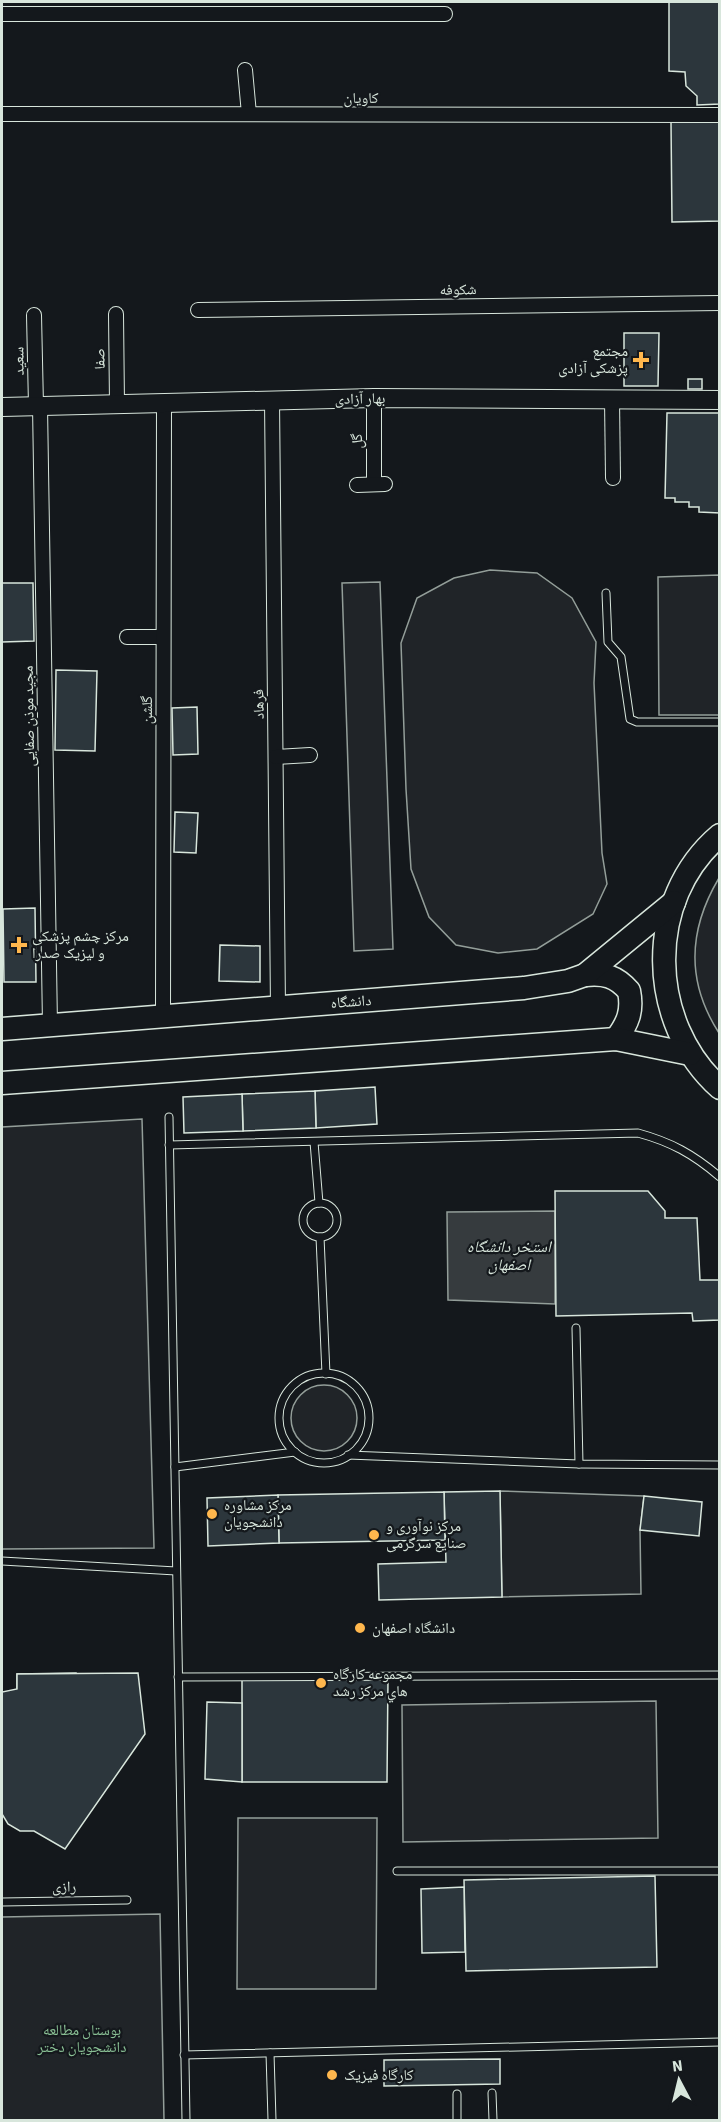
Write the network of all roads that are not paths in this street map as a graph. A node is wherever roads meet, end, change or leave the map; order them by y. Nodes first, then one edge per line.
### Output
1 (2, 14) edge
2 (445, 14) dead end
3 (245, 70) dead end
4 (2, 114) edge
5 (249, 114) junction
6 (720, 115) edge
7 (720, 303) edge
8 (198, 310) dead end
9 (116, 314) dead end
10 (34, 315) dead end
11 (374, 398) junction
12 (612, 399) junction
13 (272, 400) junction
14 (720, 400) edge
15 (164, 403) junction
16 (117, 404) junction
17 (2, 406) edge
18 (38, 406) junction
19 (613, 478) dead end
20 (357, 485) dead end
21 (606, 593) dead end
22 (127, 637) dead end
23 (164, 637) junction
24 (720, 722) edge
25 (310, 755) dead end
26 (276, 757) junction
27 (720, 836) edge
28 (674, 902) junction
29 (585, 975) junction
30 (278, 1008) junction
31 (163, 1017) junction
32 (51, 1025) junction
33 (2, 1029) edge
34 (616, 1039) junction
35 (690, 1054) junction
36 (2, 1083) edge
37 (720, 1088) edge
38 (169, 1117) dead end
39 (314, 1142) junction
40 (169, 1145) junction
41 (720, 1177) edge
42 (319, 1203) junction
43 (320, 1237) junction
44 (576, 1328) dead end
45 (326, 1374) junction
46 (295, 1452) junction
47 (348, 1455) junction
48 (579, 1464) junction
49 (720, 1465) edge
50 (174, 1467) junction
51 (2, 1562) edge
52 (176, 1571) junction
53 (720, 1675) edge
54 (178, 1677) junction
55 (720, 1870) edge
56 (397, 1871) dead end
57 (127, 1900) dead end
58 (2, 1902) edge
59 (720, 2042) edge
60 (270, 2053) junction
61 (184, 2055) junction
62 (492, 2093) dead end
63 (457, 2094) dead end
64 (186, 2121) edge
65 (272, 2121) edge
66 (458, 2121) edge
67 (493, 2121) edge

1 - 2 street
3 - 5 street
4 - 5 street, کاویان
5 - 6 street, کاویان
7 - 8 street, شکوفه
9 - 16 street, صفا
10 - 18 street, سعید
11 - 12 street, بهار آزادی
11 - 13 street, بهار آزادی
11 - 20 street, گل
12 - 14 street, بهار آزادی
12 - 19 street
13 - 15 street, بهار آزادی
13 - 26 street, فرهاد
15 - 16 street, بهار آزادی
15 - 23 street, گلشن
16 - 18 street, بهار آزادی
17 - 18 street, بهار آزادی
18 - 32 street, مجید موذن صفایی
21 - 24 lane
22 - 23 street
23 - 31 street, گلشن
25 - 26 street
26 - 30 street, فرهاد
27 - 28 main road
28 - 29 main road, دانشگاه
28 - 35 main road
29 - 30 main road, دانشگاه
29 - 34 main road
30 - 31 main road, دانشگاه
31 - 32 main road, دانشگاه
32 - 33 main road, دانشگاه
34 - 35 main road
34 - 36 main road
35 - 37 main road
38 - 40 lane
39 - 40 lane
39 - 41 lane
39 - 42 lane
40 - 50 lane
42 - 43 lane
42 - 43 lane
43 - 45 lane
44 - 48 lane
45 - 46 lane
45 - 47 lane
46 - 47 lane
46 - 50 lane
47 - 48 lane
48 - 49 lane
50 - 52 lane
51 - 52 lane
52 - 54 lane
53 - 54 lane
54 - 61 lane
55 - 56 lane
57 - 58 lane, رازی
59 - 60 lane
60 - 61 lane
60 - 65 lane
61 - 64 lane
62 - 67 lane
63 - 66 lane

